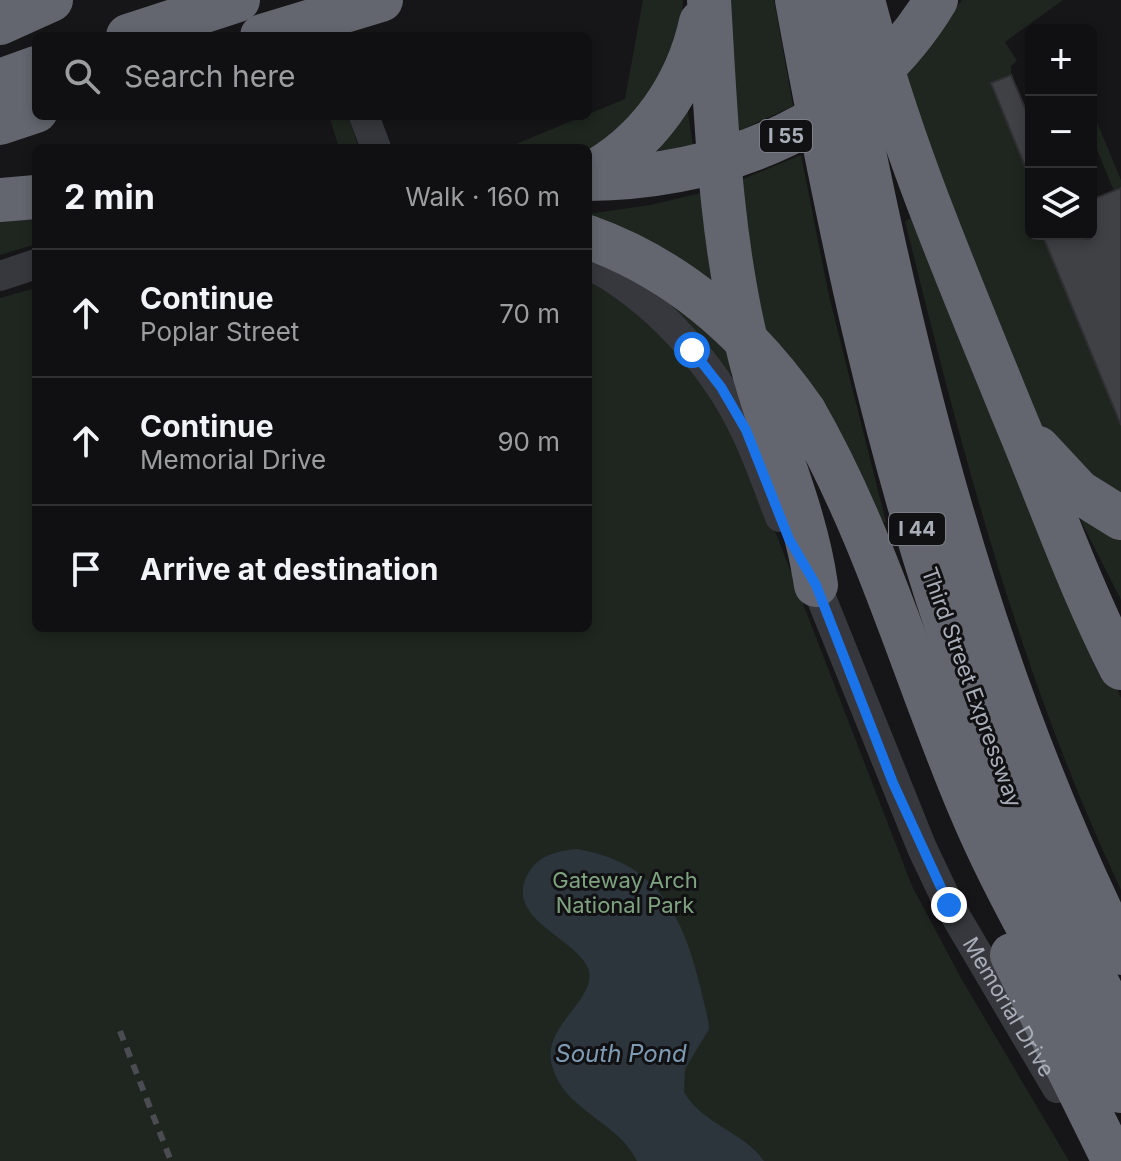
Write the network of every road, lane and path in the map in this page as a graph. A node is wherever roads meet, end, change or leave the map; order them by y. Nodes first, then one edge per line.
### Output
1 (51, 0) edge
2 (238, 0) edge
3 (322, 0) edge
4 (381, 0) edge
5 (707, 0) edge
6 (797, 0) edge
7 (834, 0) edge
8 (863, 0) edge
9 (936, 0) edge
10 (0, 23) edge
11 (140, 32) edge
12 (275, 32) edge
13 (334, 32) edge
14 (32, 69) edge
15 (0, 81) edge
16 (32, 112) edge
17 (366, 120) edge
18 (0, 123) edge
19 (374, 144) edge
20 (592, 174) edge
21 (592, 177) edge
22 (32, 197) edge
23 (0, 200) edge
24 (592, 239) edge
25 (32, 265) edge
26 (592, 267) edge
27 (0, 276) edge
28 (1015, 416) junction
29 (842, 483) junction
30 (1121, 518) edge
31 (816, 585) junction
32 (1121, 668) edge
33 (1121, 953) edge
34 (1121, 1030) edge
35 (1121, 1091) edge
36 (1099, 1161) edge
37 (1114, 1161) edge

1 - 10 highway
2 - 11 highway
3 - 13 street
4 - 12 highway, bridge
5 - 20 highway
5 - 31 highway
6 - 34 highway, Third Street Expressway / I 44
7 - 33 highway, Third Street Expressway / I 44
8 - 28 highway
9 - 21 highway, I 55, bridge
14 - 15 highway
16 - 18 highway
17 - 19 street
22 - 23 highway
24 - 29 highway, bridge
25 - 27 street
26 - 31 street, Memorial Drive
28 - 30 highway
28 - 32 highway
29 - 35 highway
29 - 37 highway
31 - 36 street, Memorial Drive

